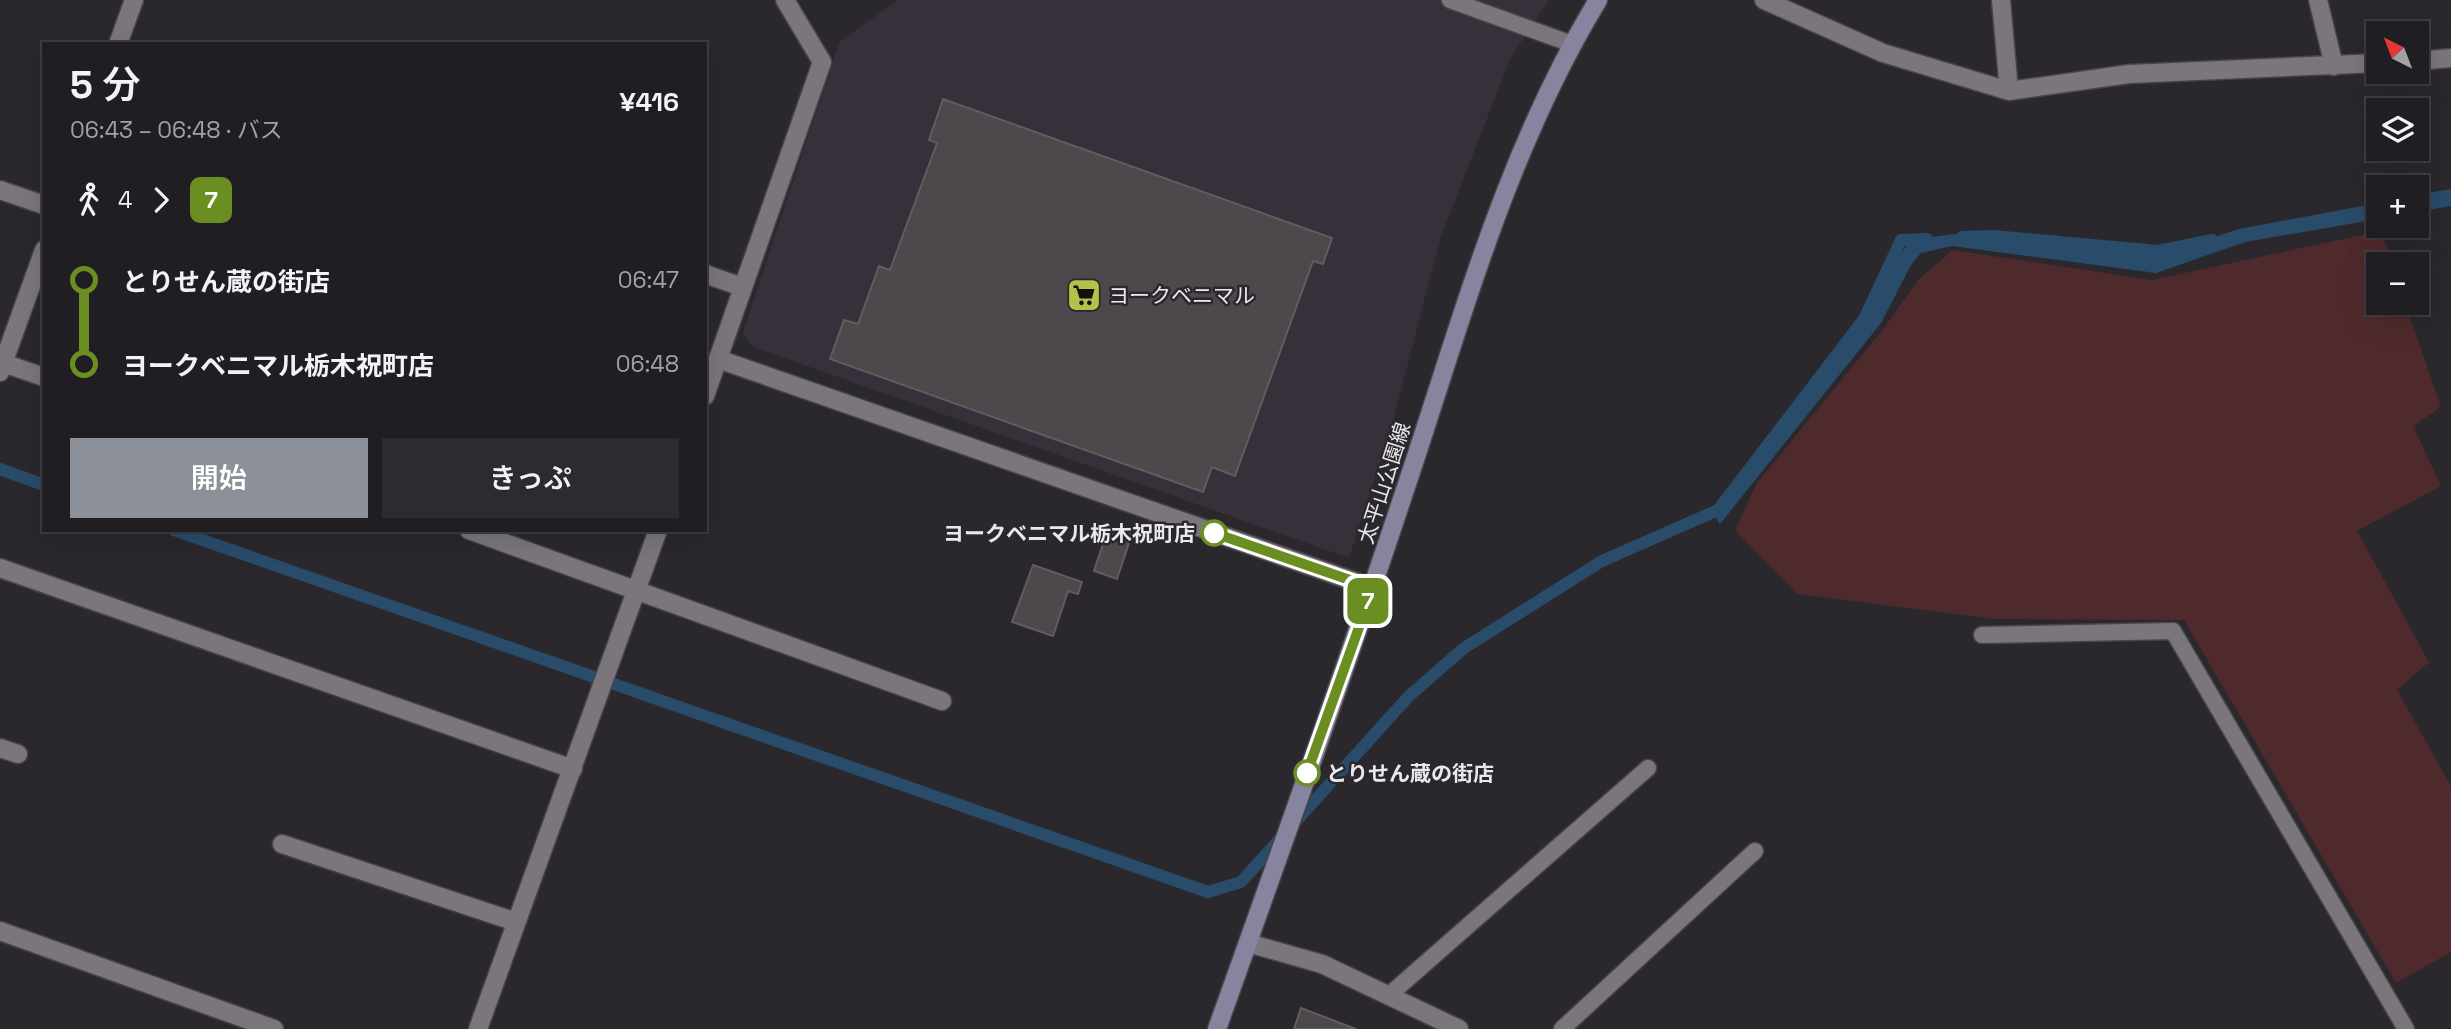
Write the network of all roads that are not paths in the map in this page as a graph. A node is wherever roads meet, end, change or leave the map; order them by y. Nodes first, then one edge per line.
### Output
1 (134, 0) edge
2 (785, 0) edge
3 (1450, 0) edge
4 (1598, 0) edge
5 (1764, 0) edge
6 (2001, 0) edge
7 (2318, 0) edge
8 (119, 42) edge
9 (1572, 44) junction
10 (2451, 58) edge
11 (2429, 60) edge
12 (2366, 64) edge
13 (2334, 66) junction
14 (2009, 92) junction
15 (0, 190) edge
16 (42, 204) edge
17 (42, 255) edge
18 (707, 275) edge
19 (742, 287) junction
20 (718, 359) junction
21 (1, 366) edge
22 (42, 376) edge
23 (707, 390) edge
24 (475, 532) edge
25 (657, 532) edge
26 (0, 568) edge
27 (1373, 588) junction
28 (637, 591) junction
29 (1982, 635) dead end
30 (942, 701) dead end
31 (0, 748) edge
32 (18, 754) dead end
33 (1648, 768) dead end
34 (573, 769) junction
35 (282, 844) dead end
36 (1755, 851) dead end
37 (516, 922) junction
38 (0, 931) edge
39 (1248, 943) junction
40 (1388, 996) junction
41 (274, 1029) edge
42 (478, 1029) edge
43 (1217, 1029) edge
44 (1459, 1029) edge
45 (1562, 1029) edge
46 (2406, 1029) edge

1 - 8 street
2 - 19 street
3 - 9 lane
4 - 9 main road, 太平山公園線
5 - 14 street
6 - 14 street
7 - 13 street
9 - 27 main road, 太平山公園線
10 - 11 street
12 - 13 street
13 - 14 street
15 - 16 street
17 - 21 street
18 - 19 street
19 - 20 street
20 - 23 street
20 - 27 street
21 - 22 street
24 - 28 street
25 - 28 street
26 - 34 street
27 - 39 main road, 太平山公園線
28 - 30 street
28 - 34 street
29 - 46 lane
31 - 32 street
33 - 40 lane
34 - 37 street
35 - 37 street
36 - 45 lane
37 - 42 street
38 - 41 street
39 - 40 street
39 - 43 main road, 太平山公園線
40 - 44 street

